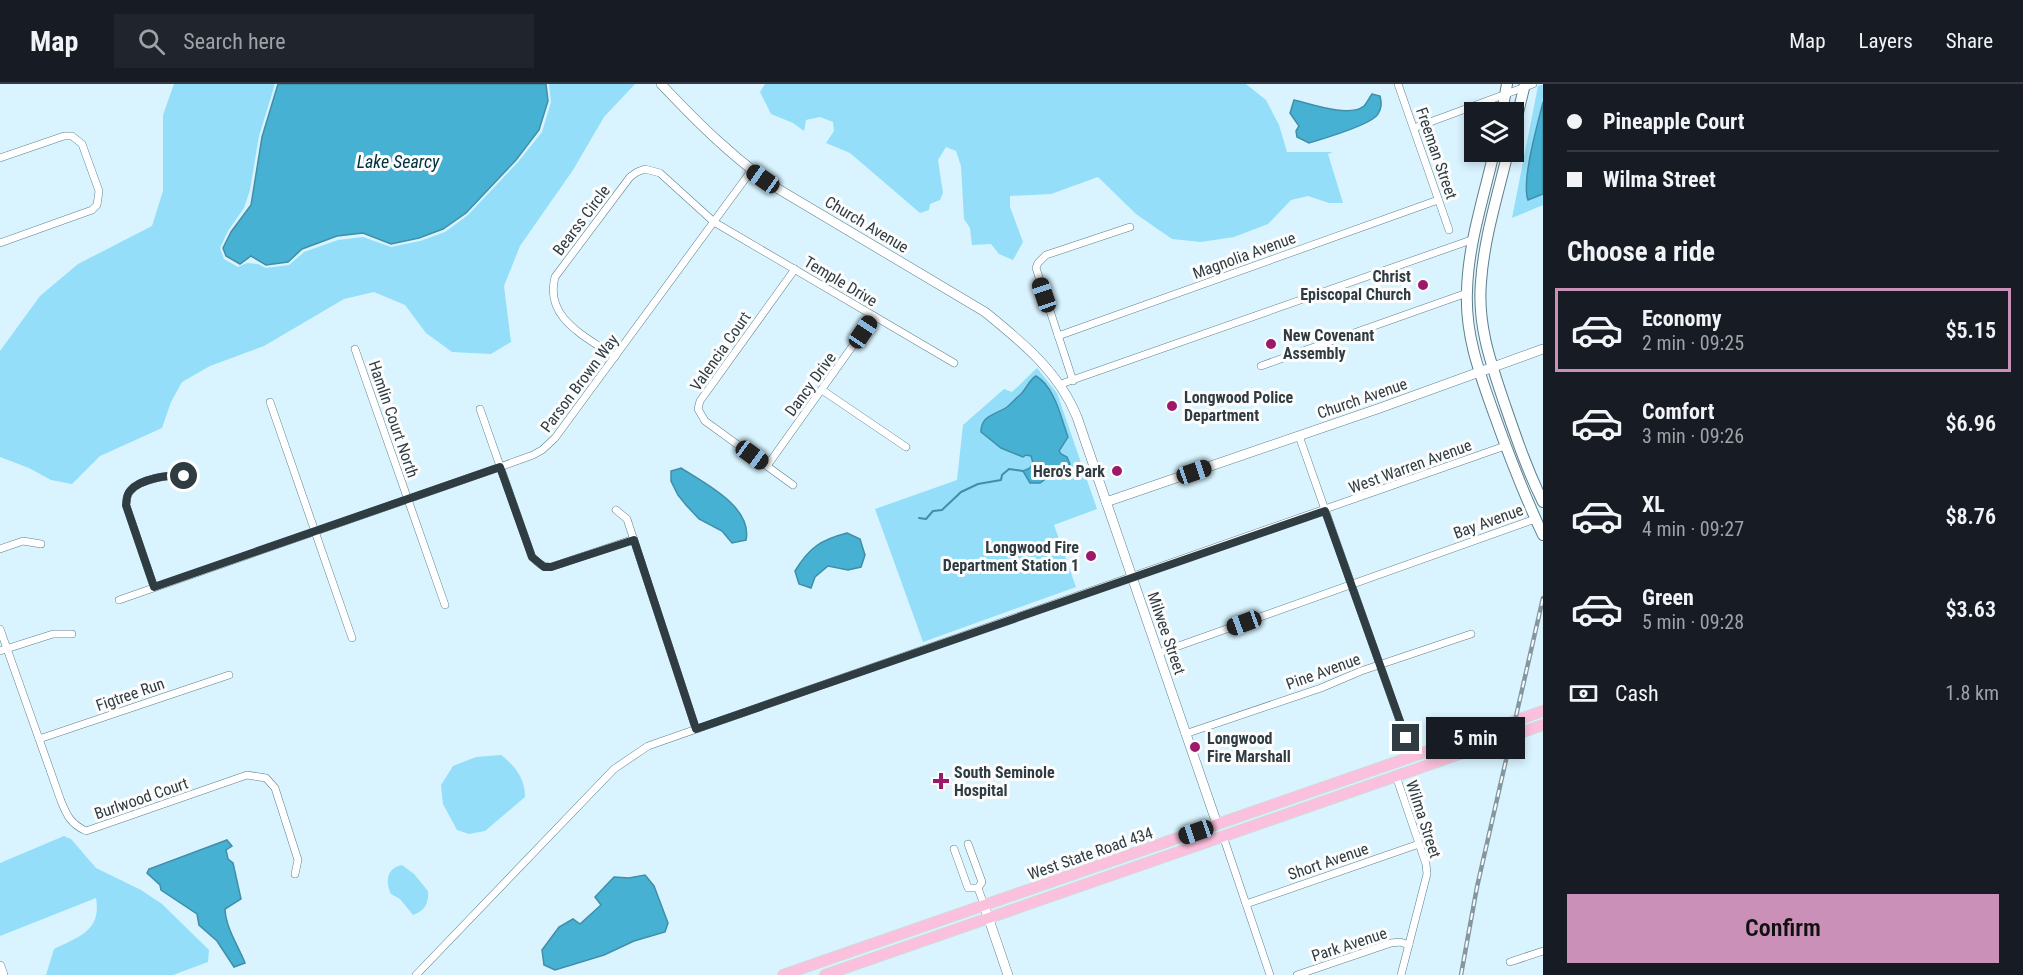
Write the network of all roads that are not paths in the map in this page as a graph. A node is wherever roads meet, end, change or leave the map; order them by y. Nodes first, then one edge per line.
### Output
1 (661, 84) edge
2 (1398, 84) edge
3 (1528, 85) edge
4 (1506, 89) edge
5 (1523, 102) edge
6 (1414, 128) junction
7 (0, 158) edge
8 (1492, 162) edge
9 (1506, 162) edge
10 (751, 171) junction
11 (1438, 200) junction
12 (714, 222) junction
13 (1130, 227) dead end
14 (1449, 230) dead end
15 (1474, 239) junction
16 (1488, 240) junction
17 (0, 243) edge
18 (795, 269) junction
19 (1467, 293) junction
20 (874, 316) junction
21 (1058, 336) junction
22 (355, 349) dead end
23 (1543, 349) edge
24 (615, 357) junction
25 (954, 363) dead end
26 (1261, 366) dead end
27 (1492, 367) junction
28 (1479, 371) junction
29 (1073, 381) junction
30 (1061, 384) junction
31 (822, 390) junction
32 (270, 402) dead end
33 (480, 409) dead end
34 (1299, 436) junction
35 (1506, 446) junction
36 (906, 447) dead end
37 (767, 466) junction
38 (500, 467) junction
39 (184, 476) dead end
40 (793, 485) dead end
41 (408, 499) junction
42 (1106, 502) junction
43 (1543, 502) edge
44 (616, 510) dead end
45 (1325, 511) junction
46 (1535, 519) junction
47 (316, 531) junction
48 (1543, 535) edge
49 (634, 540) junction
50 (41, 544) dead end
51 (0, 549) edge
52 (1132, 577) junction
53 (1351, 584) junction
54 (154, 587) junction
55 (119, 600) dead end
56 (445, 605) dead end
57 (0, 628) edge
58 (72, 634) dead end
59 (1471, 634) dead end
60 (352, 638) dead end
61 (4, 650) edge
62 (1159, 653) junction
63 (1380, 665) junction
64 (229, 675) dead end
65 (1543, 711) edge
66 (1543, 725) edge
67 (696, 729) junction
68 (1185, 734) junction
69 (39, 739) junction
70 (1412, 756) junction
71 (1395, 776) junction
72 (1240, 816) junction
73 (1217, 824) junction
74 (1222, 836) junction
75 (1202, 843) junction
76 (969, 844) dead end
77 (1419, 844) junction
78 (954, 849) dead end
79 (296, 874) dead end
80 (978, 888) junction
81 (1246, 904) junction
82 (984, 906) junction
83 (988, 918) junction
84 (1409, 945) junction
85 (1543, 951) edge
86 (1510, 962) dead end
87 (0, 966) edge
88 (3, 975) edge
89 (416, 975) edge
90 (783, 975) edge
91 (825, 975) edge
92 (1008, 975) edge
93 (1270, 975) edge
94 (1297, 975) edge
95 (1401, 975) edge

1 - 10 street, Church Avenue
2 - 6 street, Freeman Street
3 - 4 street
3 - 5 main road
4 - 6 street
6 - 11 street, Freeman Street
7 - 17 street
8 - 15 main road
9 - 16 main road
10 - 12 street, Parson Brown Way
10 - 30 street, Church Avenue
11 - 14 street, Freeman Street
11 - 21 street, Magnolia Avenue
12 - 18 street, Temple Drive
12 - 24 street, Parson Brown Way
12 - 24 street, Bearss Circle
13 - 21 street
15 - 16 main road
15 - 19 main road
15 - 29 street
16 - 27 main road
18 - 20 street, Temple Drive
18 - 37 street, Valencia Court
19 - 26 street
19 - 28 main road
20 - 25 street, Temple Drive
20 - 31 street, Dancy Drive
21 - 29 street
22 - 41 street, Hamlin Court North
23 - 27 street, Church Avenue
24 - 38 street, Parson Brown Way
27 - 28 street, Church Avenue
27 - 43 main road
28 - 34 street, Church Avenue
28 - 35 main road
29 - 30 street
30 - 42 street, Milwee Street
31 - 36 street
31 - 37 street, Dancy Drive
32 - 47 street
33 - 38 street
34 - 42 street, Church Avenue
34 - 45 street, Wilma Street
35 - 45 street, West Warren Avenue
35 - 46 main road
37 - 40 street, Valencia Court
38 - 41 street, Parson Brown Way
38 - 49 street
39 - 54 street
41 - 47 street, Parson Brown Way
41 - 56 street, Hamlin Court North
42 - 52 street, Milwee Street
44 - 49 street
45 - 52 street, West Warren Avenue
45 - 53 street, Wilma Street
46 - 48 main road
46 - 53 street, Bay Avenue
47 - 54 street, Parson Brown Way
47 - 60 street
49 - 67 street
50 - 51 street
52 - 62 street, Milwee Street
52 - 67 street, West Warren Avenue
53 - 62 street, Bay Avenue
53 - 63 street, Wilma Street
54 - 55 street, Parson Brown Way
57 - 61 street, Burlwood Court
58 - 61 street
59 - 63 street, Pine Avenue
61 - 69 street, Burlwood Court
62 - 68 street, Milwee Street
63 - 68 street, Pine Avenue
63 - 70 street, Wilma Street
64 - 69 street, Figtree Run
65 - 70 main road, West State Road 434
66 - 71 main road, West State Road 434
67 - 89 street, West Warren Avenue
68 - 73 street, Milwee Street
69 - 79 street, Burlwood Court
70 - 72 main road, West State Road 434
71 - 74 main road, West State Road 434
71 - 77 street, Wilma Street
72 - 73 main road, West State Road 434
72 - 74 main road
73 - 75 main road
73 - 82 main road, West State Road 434
74 - 75 main road, West State Road 434
74 - 81 street
75 - 83 main road, West State Road 434
76 - 80 street
77 - 81 street, Short Avenue
77 - 84 street, Wilma Street
78 - 80 street
80 - 82 street
81 - 93 street
82 - 83 street
82 - 90 main road, West State Road 434
83 - 91 main road, West State Road 434
83 - 92 street
84 - 94 street, Park Avenue
84 - 95 street, Wilma Street
85 - 86 street
87 - 88 street

